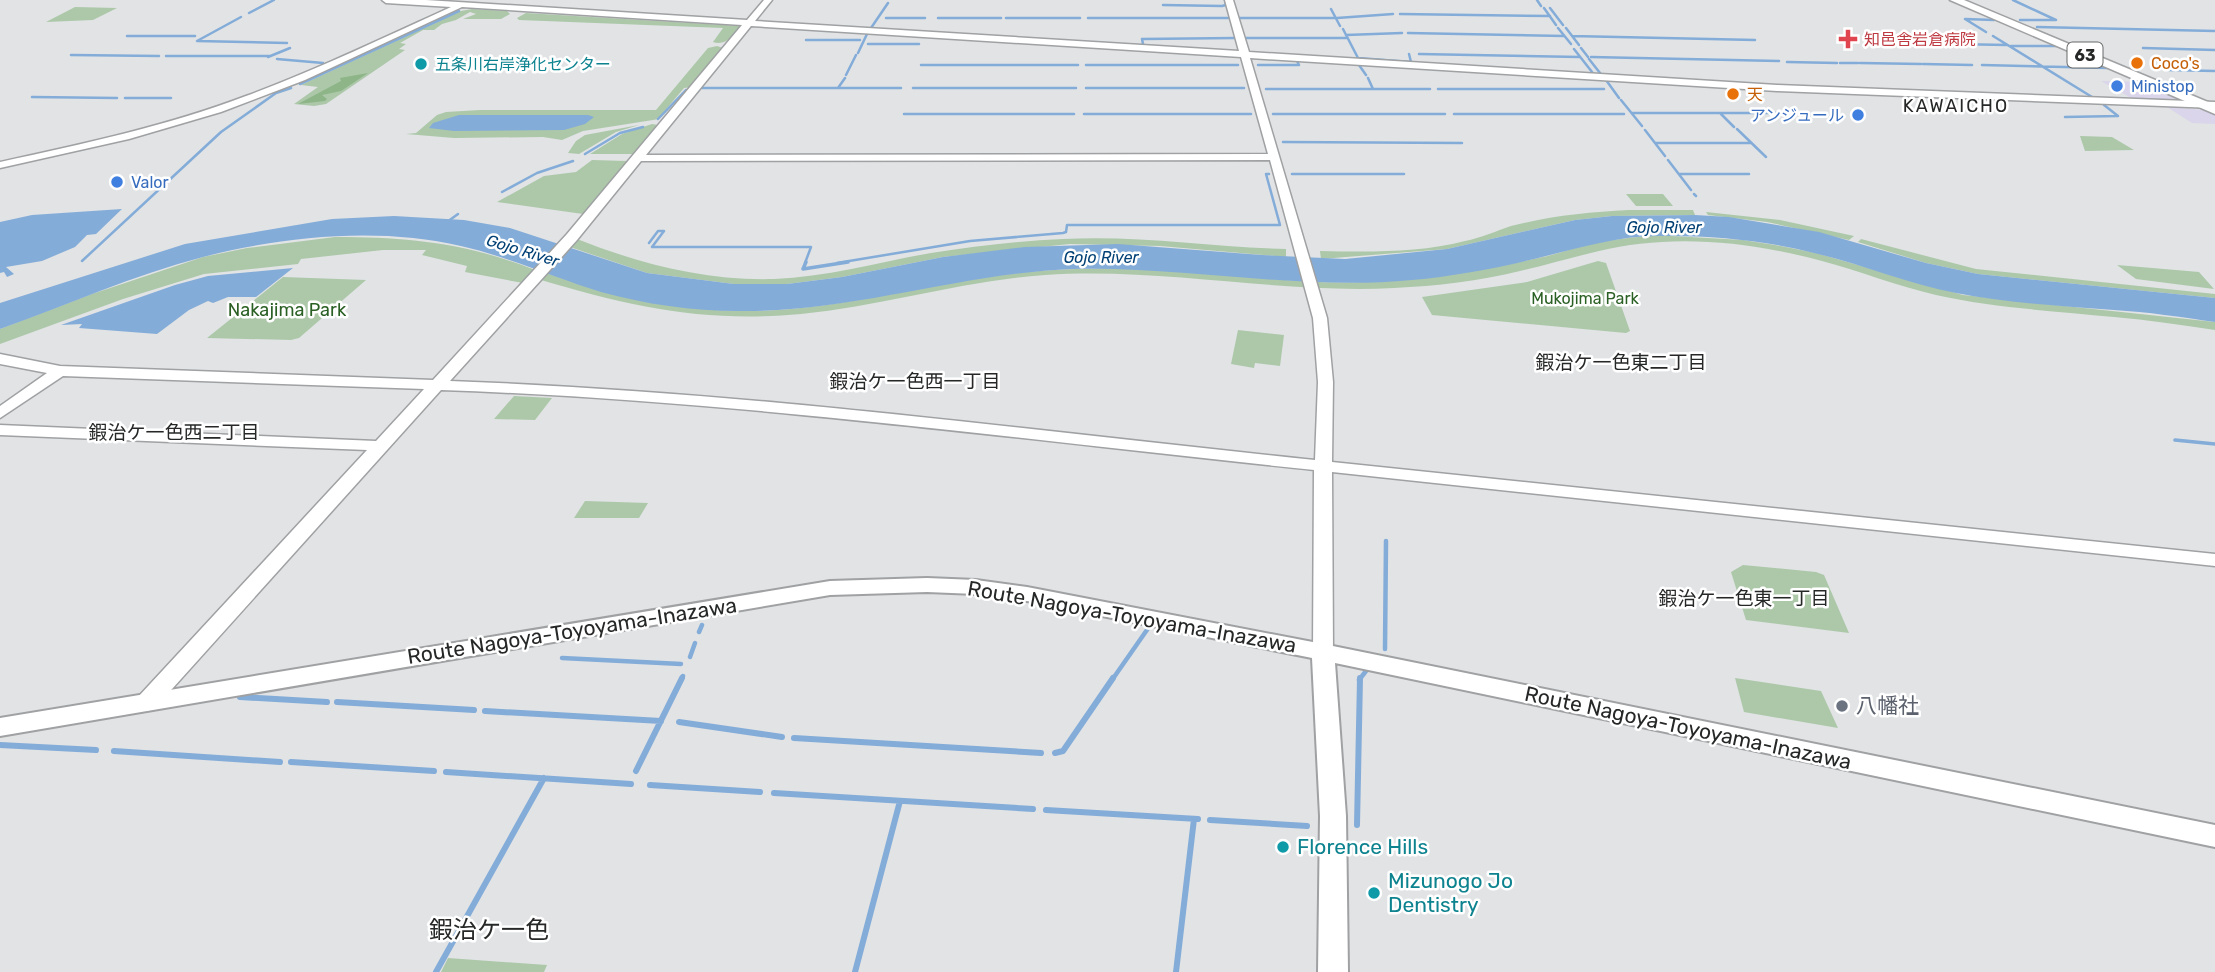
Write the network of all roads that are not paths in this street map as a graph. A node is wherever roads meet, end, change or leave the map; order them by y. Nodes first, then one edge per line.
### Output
1 (386, 0) edge
2 (768, 0) edge
3 (1229, 0) edge
4 (1955, 0) edge
5 (1965, 0) edge
6 (466, 2) edge
7 (748, 23) junction
8 (1244, 54) junction
9 (2202, 105) junction
10 (2215, 107) edge
11 (1274, 157) junction
12 (638, 158) junction
13 (0, 165) edge
14 (0, 359) edge
15 (60, 371) junction
16 (439, 385) junction
17 (0, 413) edge
18 (0, 430) edge
19 (383, 446) junction
20 (1323, 467) junction
21 (2215, 560) edge
22 (1323, 652) junction
23 (146, 703) junction
24 (0, 727) edge
25 (2215, 836) edge
26 (1333, 972) edge

1 - 6 street
2 - 7 street
3 - 8 street
4 - 9 main road, 63
5 - 10 main road, 63
6 - 7 street
6 - 13 street
7 - 8 street
7 - 12 street
8 - 9 street
8 - 11 street
9 - 10 main road, 63
11 - 12 street
11 - 20 street
12 - 16 street
14 - 15 street
15 - 16 street
15 - 17 street
16 - 19 street
16 - 20 street
18 - 19 street
19 - 23 street
20 - 21 street
20 - 22 street
22 - 23 main road, Route Nagoya-Toyoyama-Inazawa
22 - 25 main road, Route Nagoya-Toyoyama-Inazawa
22 - 26 main road
23 - 24 main road, Route Nagoya-Toyoyama-Inazawa

